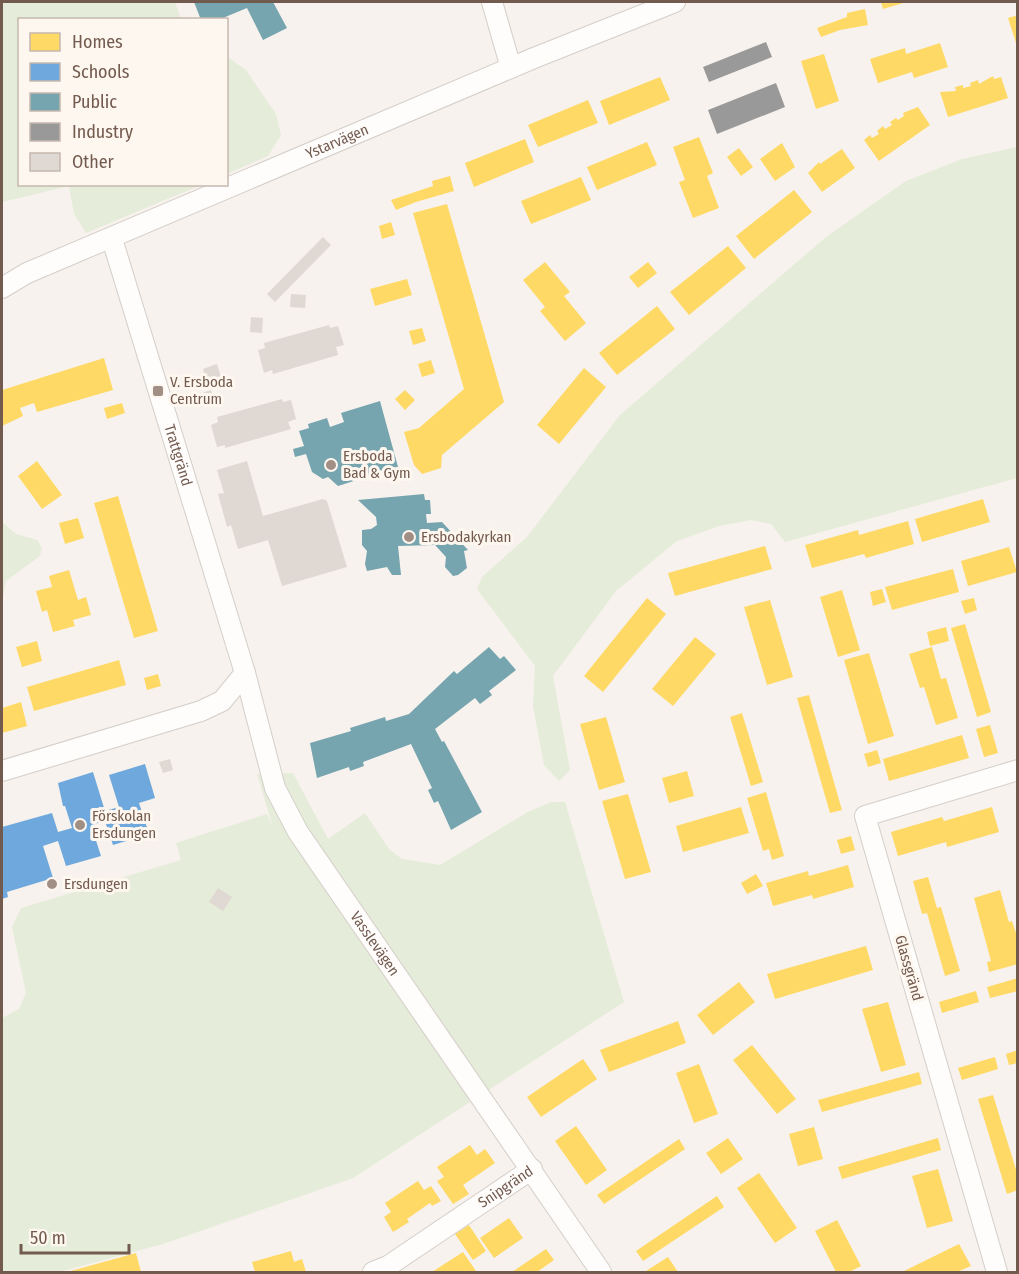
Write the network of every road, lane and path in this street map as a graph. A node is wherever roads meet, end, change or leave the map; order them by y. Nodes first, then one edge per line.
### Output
1 (492, 2) edge
2 (675, 2) edge
3 (511, 68) junction
4 (112, 239) junction
5 (2, 288) edge
6 (244, 673) junction
7 (252, 700) joint
8 (1017, 770) edge
9 (2, 771) edge
10 (532, 1169) junction
11 (373, 1272) edge
12 (601, 1272) edge
13 (997, 1272) edge

1 - 3 street
2 - 3 street, Ystarvägen
3 - 4 street, Ystarvägen
4 - 5 street, Ystarvägen
4 - 6 street, Trattgränd
6 - 7 street, Trattgränd
6 - 9 street
7 - 10 street, Vasslevägen
8 - 13 street, Glassgränd
10 - 11 street, Snipgränd
10 - 12 street, Snipgränd

